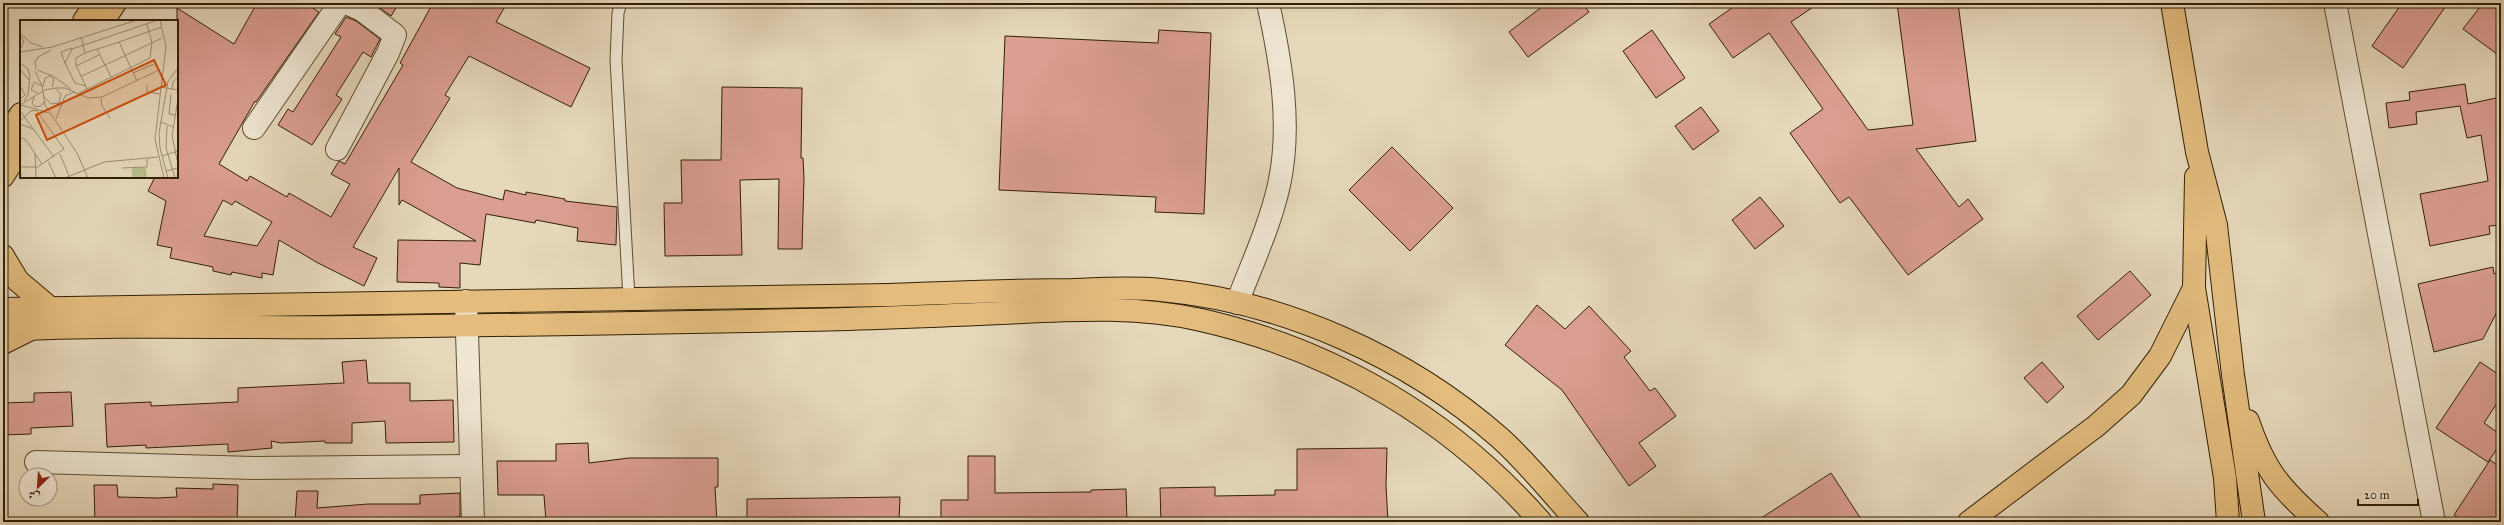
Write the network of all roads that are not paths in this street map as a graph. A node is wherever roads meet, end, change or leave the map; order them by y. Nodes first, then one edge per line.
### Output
1 (96, 3) edge
2 (115, 3) edge
3 (340, 3) edge
4 (346, 3) edge
5 (621, 3) edge
6 (1268, 3) edge
7 (2172, 3) edge
8 (2335, 3) edge
9 (85, 20) edge
10 (105, 20) edge
11 (20, 116) edge
12 (254, 128) dead end
13 (3, 141) edge
14 (20, 150) edge
15 (337, 150) dead end
16 (2197, 152) junction
17 (3, 176) edge
18 (3, 256) edge
19 (2194, 288) junction
20 (629, 299) junction
21 (466, 302) junction
22 (1238, 303) junction
23 (50, 308) junction
24 (3, 309) edge
25 (466, 327) junction
26 (31, 329) junction
27 (3, 330) edge
28 (3, 343) edge
29 (2233, 375) junction
30 (36, 462) dead end
31 (470, 466) junction
32 (473, 522) edge
33 (1541, 522) edge
34 (1578, 522) edge
35 (1969, 522) edge
36 (2228, 522) edge
37 (2254, 522) edge
38 (2318, 522) edge
39 (2434, 522) edge

1 - 9 main road
2 - 10 main road
3 - 12 street
4 - 15 street
5 - 20 lane
6 - 22 street
7 - 16 main road
8 - 39 street
11 - 13 main road
14 - 17 main road
16 - 19 main road
16 - 29 main road
18 - 23 main road
19 - 35 main road
19 - 36 main road
20 - 21 main road
20 - 22 main road
21 - 23 main road
21 - 25 street
22 - 34 main road
23 - 24 main road
25 - 26 main road
25 - 31 street
25 - 33 main road
26 - 27 main road
26 - 28 main road
29 - 37 main road
29 - 38 main road
30 - 31 street
31 - 32 street

